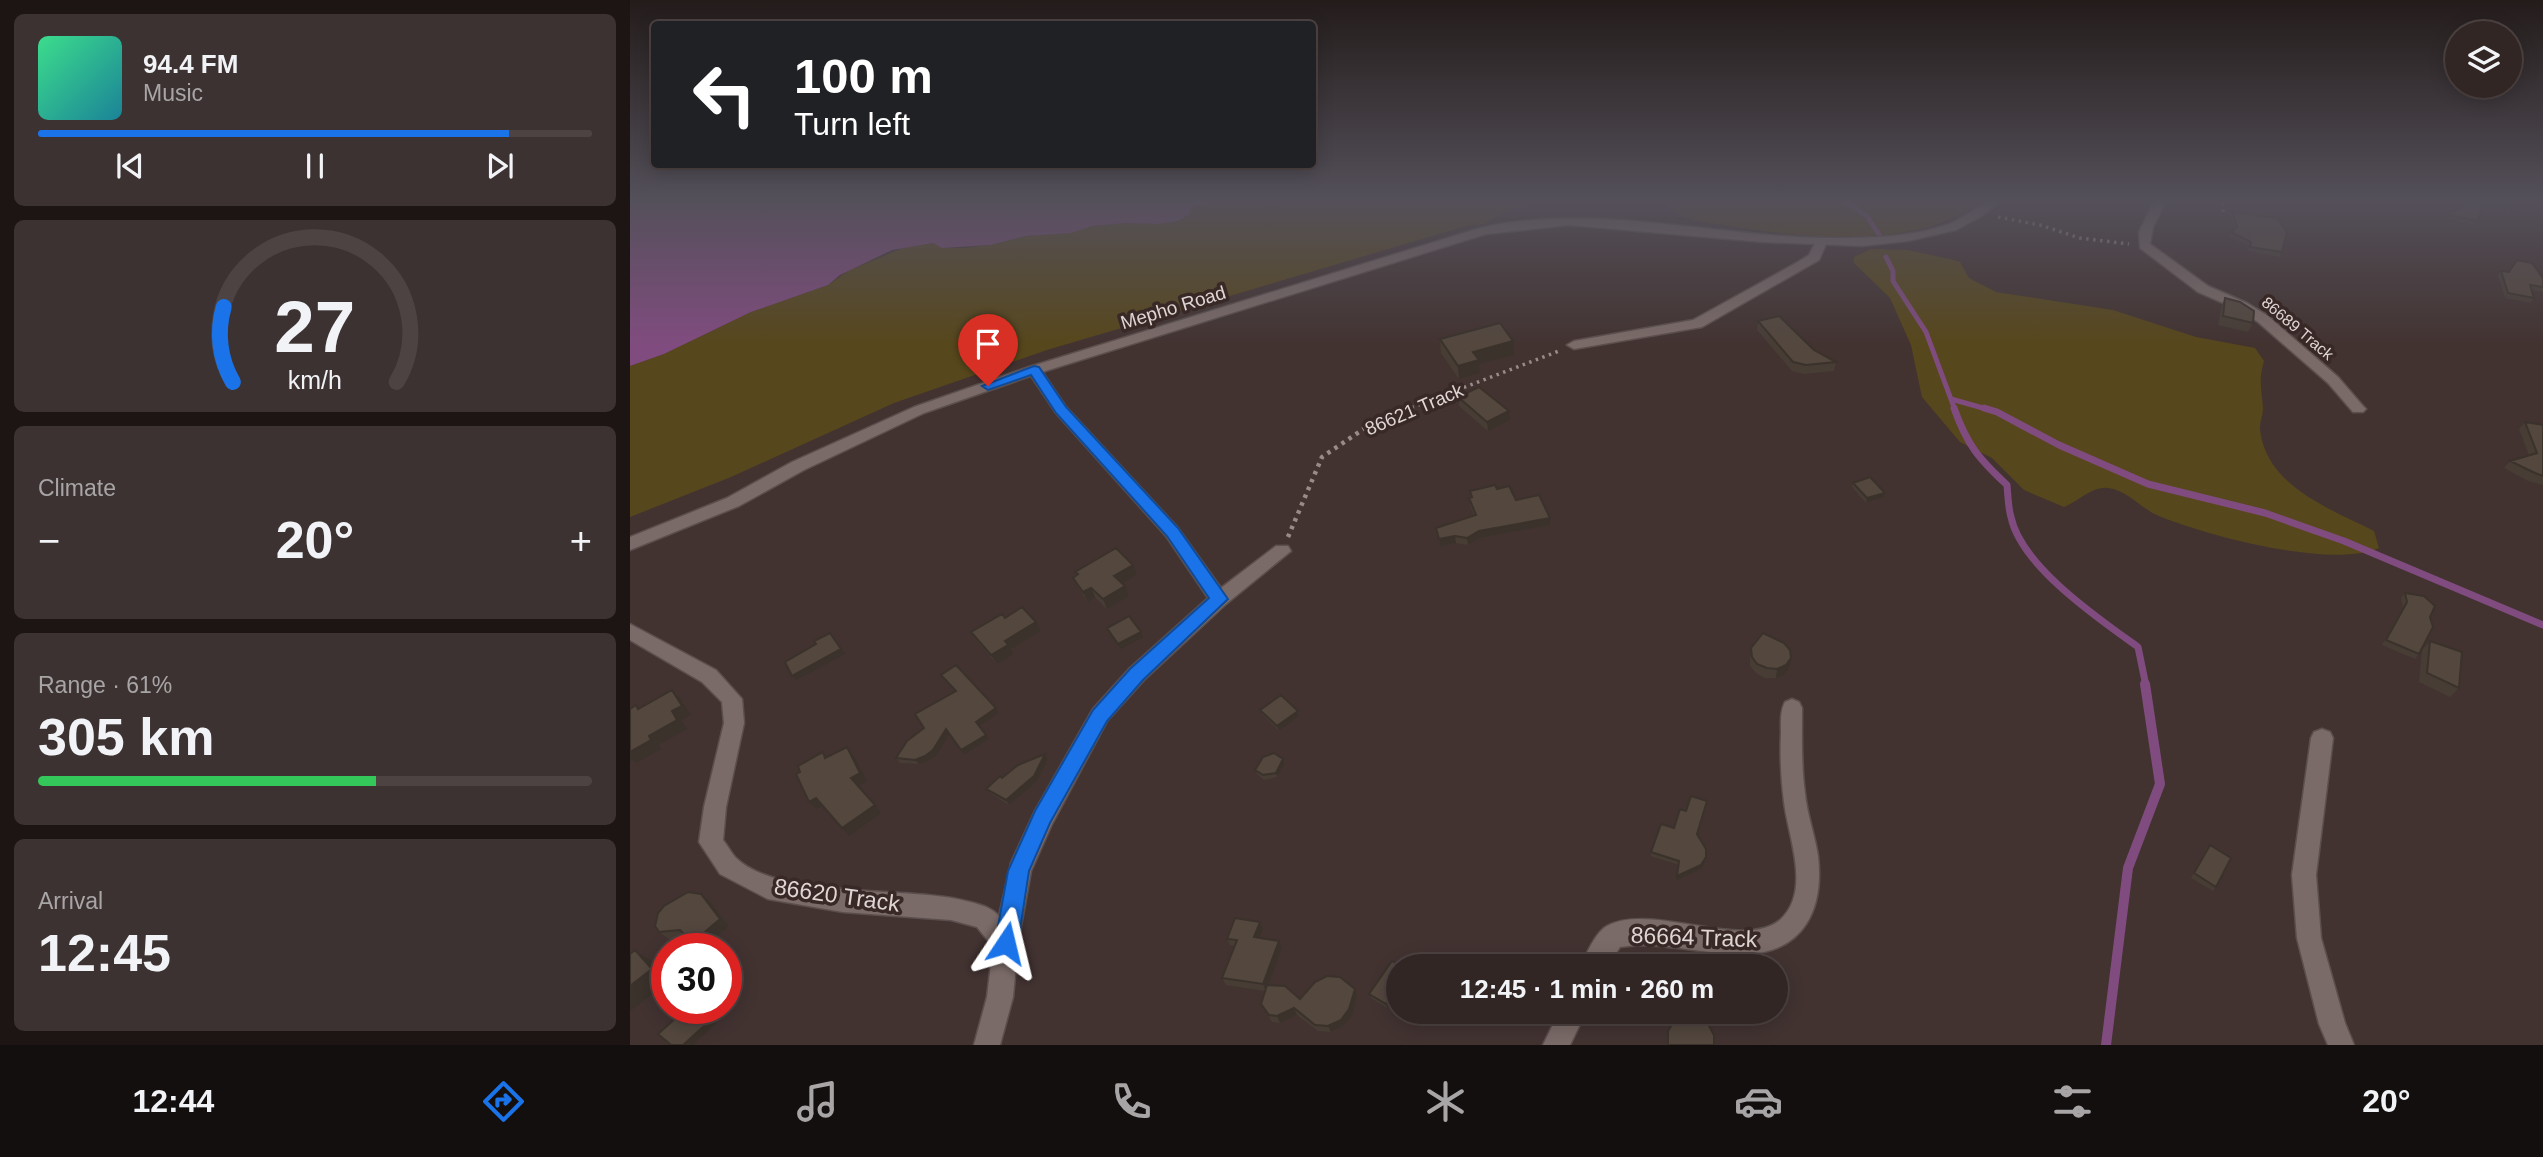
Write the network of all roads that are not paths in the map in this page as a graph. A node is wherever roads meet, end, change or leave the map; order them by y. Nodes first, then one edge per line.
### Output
1 (1425, 248) edge
2 (1818, 248) edge
3 (2148, 248) edge
4 (1574, 345) road end
5 (1034, 370) junction
6 (2358, 409) dead end
7 (630, 544) edge
8 (1282, 551) road end
9 (1219, 599) junction
10 (630, 631) edge
11 (1792, 708) dead end
12 (2322, 738) dead end
13 (1006, 943) junction
14 (1602, 954) edge
15 (1567, 1024) edge
16 (987, 1045) edge
17 (1556, 1045) edge
18 (2341, 1045) edge

1 - 5 street, Mepho Road
2 - 4 street
3 - 6 street, 86689 Track
5 - 7 street, Mepho Road
5 - 9 street
8 - 9 street
9 - 13 street
10 - 13 street, 86620 Track
11 - 14 street, 86664 Track
12 - 18 street
13 - 16 street
15 - 17 street

